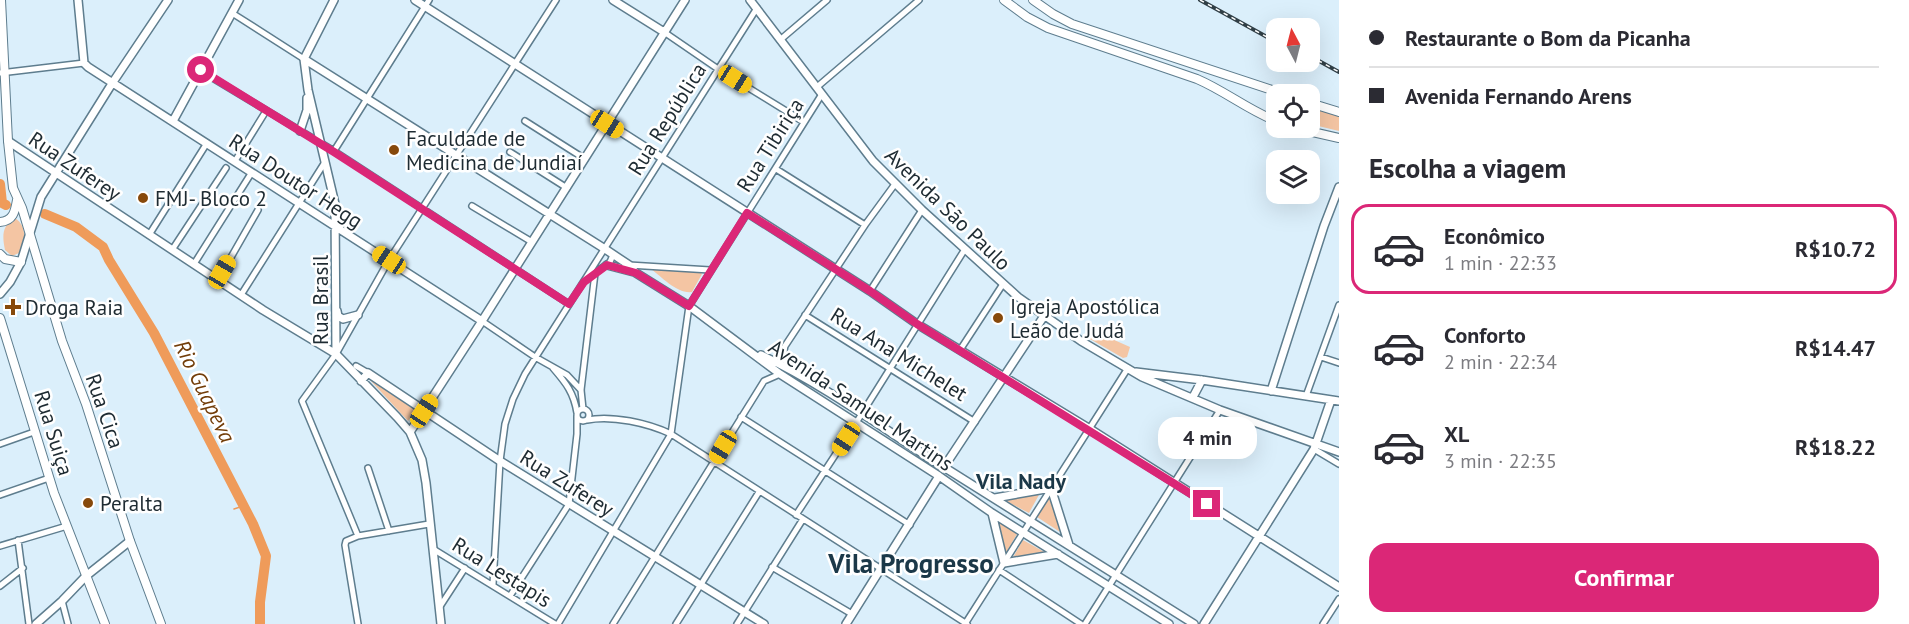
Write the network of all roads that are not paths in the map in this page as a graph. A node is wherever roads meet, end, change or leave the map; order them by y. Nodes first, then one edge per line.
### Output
1 (1, 0) edge
2 (78, 0) edge
3 (158, 0) edge
4 (239, 0) edge
5 (334, 0) edge
6 (415, 0) edge
7 (556, 0) edge
8 (613, 0) edge
9 (685, 0) edge
10 (750, 0) edge
11 (827, 0) edge
12 (920, 0) edge
13 (1004, 0) edge
14 (1033, 0) edge
15 (167, 2) edge
16 (427, 3) edge
17 (757, 8) junction
18 (232, 14) junction
19 (664, 32) junction
20 (780, 40) junction
21 (304, 59) junction
22 (84, 63) junction
23 (514, 65) junction
24 (718, 69) junction
25 (201, 70) junction
26 (2, 73) edge
27 (113, 82) junction
28 (1266, 88) edge
29 (308, 90) junction
30 (819, 90) junction
31 (367, 97) junction
32 (1320, 106) edge
33 (267, 111) junction
34 (1339, 112) edge
35 (1266, 116) edge
36 (173, 121) junction
37 (525, 121) dead end
38 (804, 122) junction
39 (607, 124) junction
40 (300, 131) junction
41 (1320, 134) edge
42 (1339, 138) edge
43 (8, 141) junction
44 (207, 143) junction
45 (321, 144) junction
46 (334, 152) junction
47 (510, 152) dead end
48 (457, 154) junction
49 (661, 158) junction
50 (585, 159) junction
51 (235, 161) junction
52 (325, 162) junction
53 (226, 168) dead end
54 (776, 169) junction
55 (56, 172) junction
56 (252, 172) junction
57 (895, 184) junction
58 (1339, 187) edge
59 (567, 188) junction
60 (18, 199) junction
61 (300, 203) junction
62 (472, 206) dead end
63 (258, 210) dead end
64 (422, 210) junction
65 (922, 210) junction
66 (747, 213) junction
67 (550, 214) junction
68 (0, 222) edge
69 (865, 225) junction
70 (336, 226) junction
71 (149, 235) junction
72 (30, 236) junction
73 (532, 242) junction
74 (605, 249) junction
75 (965, 249) junction
76 (172, 250) junction
77 (0, 254) edge
78 (613, 255) junction
79 (598, 257) junction
80 (389, 260) junction
81 (21, 262) junction
82 (194, 264) junction
83 (606, 265) junction
84 (629, 265) junction
85 (515, 269) junction
86 (835, 269) junction
87 (710, 270) junction
88 (595, 273) junction
89 (636, 273) junction
90 (218, 280) junction
91 (584, 282) junction
92 (1003, 284) junction
93 (870, 291) junction
94 (0, 294) edge
95 (241, 295) junction
96 (569, 304) junction
97 (1339, 305) edge
98 (689, 306) junction
99 (336, 309) junction
100 (358, 315) junction
101 (805, 315) junction
102 (1044, 316) junction
103 (0, 318) edge
104 (482, 321) junction
105 (917, 324) junction
106 (1331, 327) junction
107 (1339, 330) edge
108 (747, 348) junction
109 (960, 350) junction
110 (336, 354) junction
111 (536, 357) junction
112 (1321, 357) junction
113 (1339, 363) edge
114 (356, 366) dead end
115 (552, 367) junction
116 (788, 368) junction
117 (890, 368) junction
118 (1132, 370) junction
119 (368, 373) junction
120 (780, 374) junction
121 (1004, 377) junction
122 (1202, 380) junction
123 (361, 381) junction
124 (581, 390) junction
125 (1271, 391) junction
126 (1306, 396) junction
127 (1193, 397) junction
128 (1335, 401) edge
129 (1220, 410) junction
130 (424, 411) junction
131 (581, 412) junction
132 (862, 413) junction
133 (741, 417) junction
134 (600, 418) junction
135 (586, 421) junction
136 (975, 422) junction
137 (856, 423) junction
138 (1090, 429) junction
139 (34, 432) junction
140 (410, 432) junction
141 (577, 434) junction
142 (671, 434) junction
143 (0, 444) edge
144 (1315, 446) junction
145 (1339, 452) edge
146 (501, 461) junction
147 (714, 462) junction
148 (1339, 464) edge
149 (944, 467) junction
150 (368, 468) dead end
151 (825, 471) junction
152 (939, 476) junction
153 (49, 478) junction
154 (1173, 483) junction
155 (1051, 488) junction
156 (759, 492) junction
157 (0, 495) edge
158 (995, 498) junction
159 (569, 504) junction
160 (992, 513) junction
161 (796, 514) junction
162 (802, 519) junction
163 (1030, 520) junction
164 (429, 524) junction
165 (910, 525) junction
166 (67, 526) junction
167 (612, 530) junction
168 (389, 531) junction
169 (1023, 533) junction
170 (358, 536) junction
171 (1258, 537) junction
172 (18, 540) junction
173 (130, 541) junction
174 (1069, 544) junction
175 (0, 546) edge
176 (431, 548) junction
177 (1059, 554) junction
178 (655, 558) junction
179 (1004, 563) junction
180 (772, 567) junction
181 (23, 568) junction
182 (465, 568) junction
183 (881, 570) junction
184 (999, 570) junction
185 (1116, 575) junction
186 (86, 576) junction
187 (493, 584) junction
188 (700, 585) junction
189 (0, 586) edge
190 (1109, 586) junction
191 (1339, 587) edge
192 (510, 596) junction
193 (1339, 599) edge
194 (62, 602) junction
195 (439, 608) junction
196 (745, 612) junction
197 (852, 614) junction
198 (29, 624) edge
199 (36, 624) edge
200 (68, 624) edge
201 (105, 624) edge
202 (161, 624) edge
203 (358, 624) edge
204 (441, 624) edge
205 (557, 624) edge
206 (614, 624) edge
207 (676, 624) edge
208 (737, 624) edge
209 (764, 624) edge
210 (846, 624) edge
211 (966, 624) edge
212 (1083, 624) edge
213 (1169, 624) edge
214 (1194, 624) edge
215 (1204, 624) edge
216 (1323, 624) edge

1 - 26 main road, Rua Cica
2 - 22 main road
3 - 15 main road
4 - 18 main road
5 - 21 main road
6 - 16 main road
7 - 23 street
8 - 19 main road
9 - 19 main road
10 - 17 main road, Avenida São Paulo
11 - 20 street
12 - 30 street, Rua Tibiriça
13 - 35 main road
14 - 28 main road
15 - 27 main road
16 - 23 main road
16 - 31 street
17 - 20 main road, Avenida São Paulo
17 - 24 street, Rua República
18 - 21 street
18 - 25 main road
19 - 24 street
19 - 39 main road
20 - 30 main road, Avenida São Paulo
21 - 29 main road
21 - 31 main road, Avenida Samuel Martins
22 - 26 street
22 - 27 main road, Rua Doutor Hegg
23 - 39 main road
23 - 48 street
24 - 38 street
24 - 49 street, Rua República
25 - 33 street
25 - 36 main road
26 - 43 main road, Rua Cica
27 - 36 main road, Rua Doutor Hegg
27 - 55 main road
29 - 40 main road
29 - 45 main road, Rua Brasil
30 - 38 street, Rua Tibiriça
30 - 57 main road, Avenida São Paulo
31 - 46 street
31 - 48 main road, Avenida Samuel Martins
32 - 34 main road
33 - 40 street
33 - 51 street
36 - 44 main road, Rua Doutor Hegg
37 - 50 street
38 - 54 street, Rua Tibiriça
39 - 49 main road
39 - 50 main road
40 - 45 street
41 - 42 main road
43 - 55 main road, Rua Zuferey
43 - 60 main road, Rua Cica
44 - 51 main road, Rua Doutor Hegg
44 - 71 street
45 - 46 street
45 - 52 main road, Rua Brasil
46 - 64 street
47 - 59 street
48 - 64 street
48 - 67 main road, Avenida Samuel Martins
49 - 66 main road
49 - 74 street, Rua República
50 - 59 main road
51 - 56 main road, Rua Doutor Hegg
52 - 61 street
52 - 70 main road, Rua Brasil
53 - 76 street
54 - 66 street, Rua Tibiriça
54 - 69 street
55 - 71 main road, Rua Zuferey
55 - 72 main road
56 - 61 main road, Rua Doutor Hegg
56 - 82 street
57 - 65 main road, Avenida São Paulo
57 - 69 street
58 - 125 main road
59 - 67 main road
60 - 68 main road
60 - 72 main road, Rua Cica
61 - 70 main road, Rua Doutor Hegg
61 - 95 street
62 - 73 street
63 - 90 street
64 - 80 street
64 - 85 street
65 - 75 main road, Avenida São Paulo
65 - 93 street
66 - 86 main road
66 - 87 street, Rua Tibiriça
67 - 73 main road
67 - 74 main road, Avenida Samuel Martins
69 - 86 street
70 - 80 main road, Rua Doutor Hegg
70 - 99 main road, Rua Brasil
71 - 76 main road, Rua Zuferey
72 - 81 main road
72 - 173 main road, Rua Cica
73 - 85 main road
74 - 78 main road, Avenida Samuel Martins
74 - 79 street, Rua República
75 - 92 main road, Avenida São Paulo
75 - 105 street
76 - 82 main road, Rua Zuferey
77 - 81 main road
78 - 83 street
78 - 84 main road, Avenida Samuel Martins
79 - 83 street
79 - 91 street, Rua República
80 - 100 street
80 - 104 main road, Rua Doutor Hegg
81 - 94 main road
82 - 90 main road, Rua Zuferey
83 - 88 street
83 - 89 main road
84 - 87 street
84 - 89 main road, Avenida Samuel Martins
85 - 96 street
85 - 104 main road
86 - 93 main road
86 - 101 street
87 - 98 street, Rua Tibiriça
88 - 91 street
88 - 124 street
89 - 98 main road, Avenida Samuel Martins
90 - 95 main road, Rua Zuferey
91 - 96 street
92 - 102 main road, Avenida São Paulo
92 - 109 street
93 - 105 main road
95 - 110 main road, Rua Zuferey
96 - 111 street
97 - 106 street
98 - 108 main road, Avenida Samuel Martins
98 - 142 street
99 - 100 main road
99 - 110 main road, Rua Brasil
100 - 110 street
101 - 116 street
101 - 117 street, Rua Ana Michelet
102 - 118 main road, Avenida São Paulo
102 - 121 main road
103 - 139 main road, Rua Suiça
104 - 111 street, Rua Doutor Hegg
104 - 130 main road
105 - 109 main road
105 - 117 street
106 - 107 street
106 - 112 street
108 - 116 main road, Avenida Samuel Martins
108 - 120 main road, Avenida Samuel Martins
109 - 121 main road
110 - 123 main road, Rua Brasil
110 - 170 street
111 - 115 street, Rua Doutor Hegg
111 - 146 street
112 - 113 street
112 - 126 street
114 - 119 street, Rua Zuferey
115 - 124 street, Rua Doutor Hegg
115 - 131 street, Rua Doutor Hegg
116 - 120 main road
116 - 132 main road, Avenida Samuel Martins
117 - 132 street
117 - 136 street, Rua Ana Michelet
118 - 122 main road
118 - 127 main road, Avenida São Paulo
118 - 138 street
119 - 123 main road
119 - 130 main road, Rua Zuferey
120 - 133 street
120 - 137 main road, Avenida Samuel Martins
121 - 136 main road
121 - 138 main road
122 - 125 main road
122 - 127 main road
123 - 140 main road, Rua Brasil
124 - 131 street
125 - 126 main road
126 - 128 main road
127 - 129 main road, Avenida São Paulo
128 - 144 main road
129 - 144 main road, Avenida São Paulo
129 - 154 street
130 - 140 main road
130 - 146 main road, Rua Zuferey
131 - 134 street
131 - 135 street
131 - 135 street
131 - 141 street
132 - 137 street
132 - 149 main road, Avenida Samuel Martins
133 - 147 street
133 - 151 street
134 - 135 street
134 - 142 street
135 - 141 street
136 - 149 main road
137 - 151 street
137 - 152 main road, Avenida Samuel Martins
138 - 154 main road
138 - 155 street
139 - 143 street
139 - 153 main road, Rua Suiça
140 - 164 main road, Rua Brasil
141 - 159 street
142 - 147 street
142 - 167 street
144 - 145 main road, Avenida São Paulo
144 - 148 street
144 - 171 main road
146 - 159 main road, Rua Zuferey
146 - 187 street
147 - 156 street
147 - 178 street
149 - 158 main road, Avenida Samuel Martins
150 - 168 street
151 - 161 street
151 - 165 street
152 - 160 main road, Avenida Samuel Martins
152 - 165 main road
153 - 157 street
153 - 166 main road, Rua Suiça
154 - 171 main road
154 - 185 street
155 - 158 main road
155 - 163 street
155 - 174 main road
156 - 161 street
156 - 188 street
158 - 163 main road, Avenida Samuel Martins
159 - 167 main road, Rua Zuferey
159 - 192 street
160 - 169 main road, Avenida Samuel Martins
160 - 179 main road
161 - 162 street
162 - 180 street
162 - 183 street
163 - 169 street
163 - 174 main road, Avenida Samuel Martins
164 - 168 street
164 - 176 main road, Rua Brasil
165 - 183 main road
166 - 172 street
166 - 186 main road, Rua Suiça
167 - 178 main road, Rua Zuferey
167 - 205 street
168 - 170 street
169 - 177 main road, Avenida Samuel Martins
169 - 179 street
170 - 203 street
171 - 191 main road
171 - 215 main road
172 - 175 street
172 - 181 street
173 - 186 main road
173 - 202 main road, Rua Cica
174 - 185 main road, Avenida Samuel Martins
176 - 182 street, Rua Lestapis
176 - 195 main road, Rua Brasil
177 - 179 main road
177 - 190 main road, Avenida Samuel Martins
178 - 188 main road, Rua Zuferey
178 - 206 street
179 - 184 street
180 - 196 street
180 - 197 street
181 - 189 street
181 - 198 street
182 - 187 street, Rua Lestapis
182 - 195 street
183 - 197 main road
183 - 211 street
184 - 211 street
184 - 212 street
185 - 190 street
185 - 214 main road, Avenida Samuel Martins
186 - 194 main road
186 - 201 main road, Rua Suiça
187 - 192 street, Rua Lestapis
188 - 196 main road, Rua Zuferey
188 - 207 street
190 - 212 street
190 - 213 main road, Avenida Samuel Martins
192 - 205 street, Rua Lestapis
193 - 216 street
194 - 199 main road
194 - 200 street
195 - 204 main road, Rua Brasil
196 - 208 street
196 - 209 main road, Rua Zuferey
197 - 210 main road

